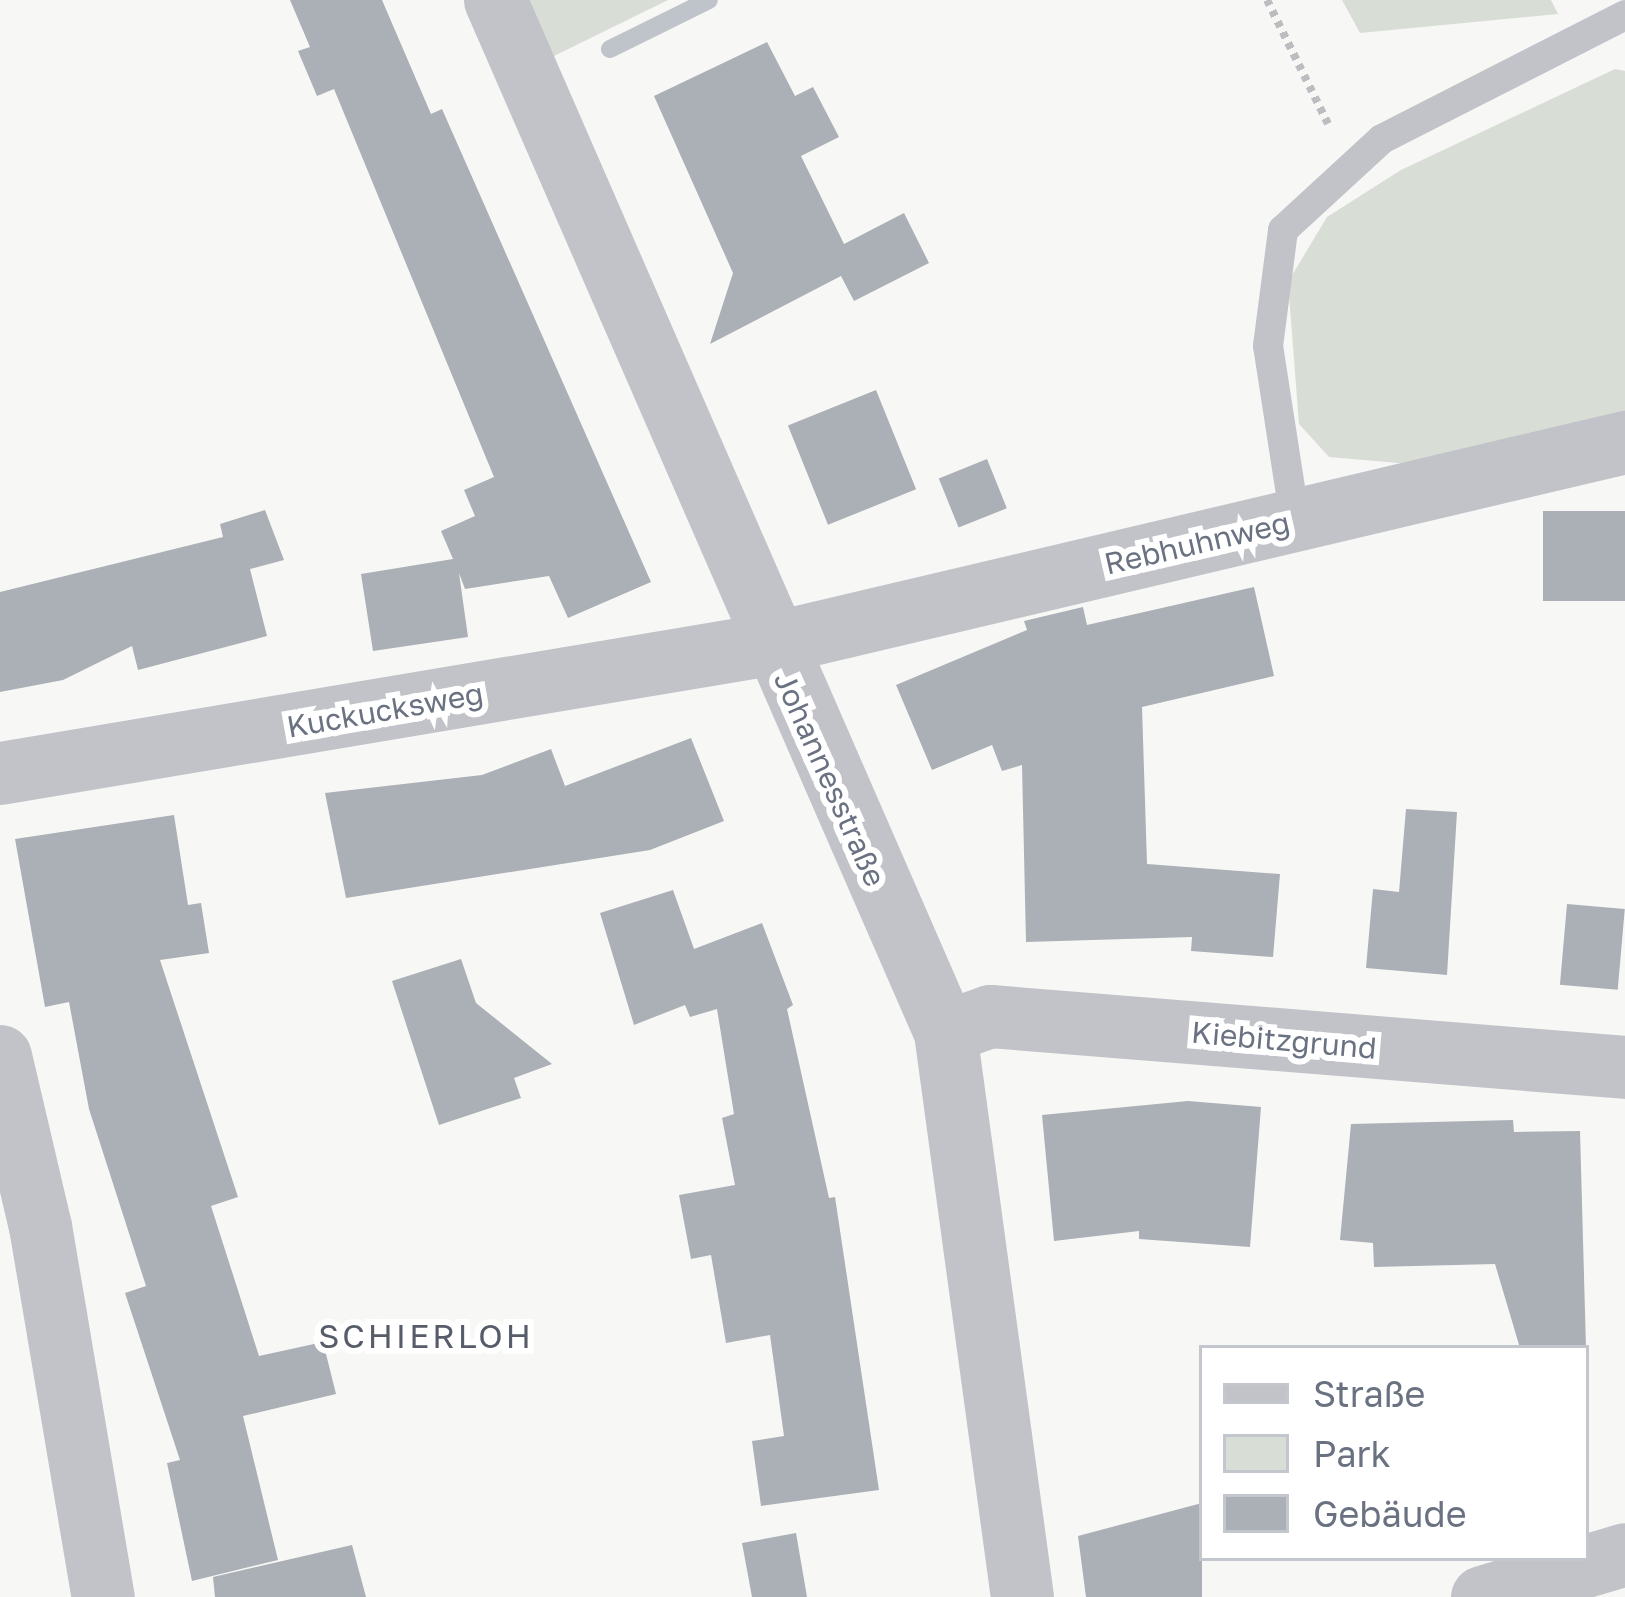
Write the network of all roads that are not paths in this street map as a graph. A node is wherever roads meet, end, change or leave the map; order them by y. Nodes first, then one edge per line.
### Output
1 (495, 0) edge
2 (1625, 14) edge
3 (1625, 442) edge
4 (1295, 520) junction
5 (769, 644) junction
6 (0, 773) edge
7 (945, 1033) junction
8 (0, 1056) edge
9 (1625, 1067) edge
10 (1625, 1554) edge
11 (103, 1597) edge
12 (1022, 1597) edge
13 (1482, 1597) edge

1 - 5 street, Johannesstraße
2 - 4 lane
3 - 4 street, Rebhuhnweg
4 - 5 street, Rebhuhnweg
5 - 6 street, Kuckucksweg
5 - 7 street, Johannesstraße
7 - 9 street, Kiebitzgrund
7 - 12 street, Johannesstraße
8 - 11 street
10 - 13 street

